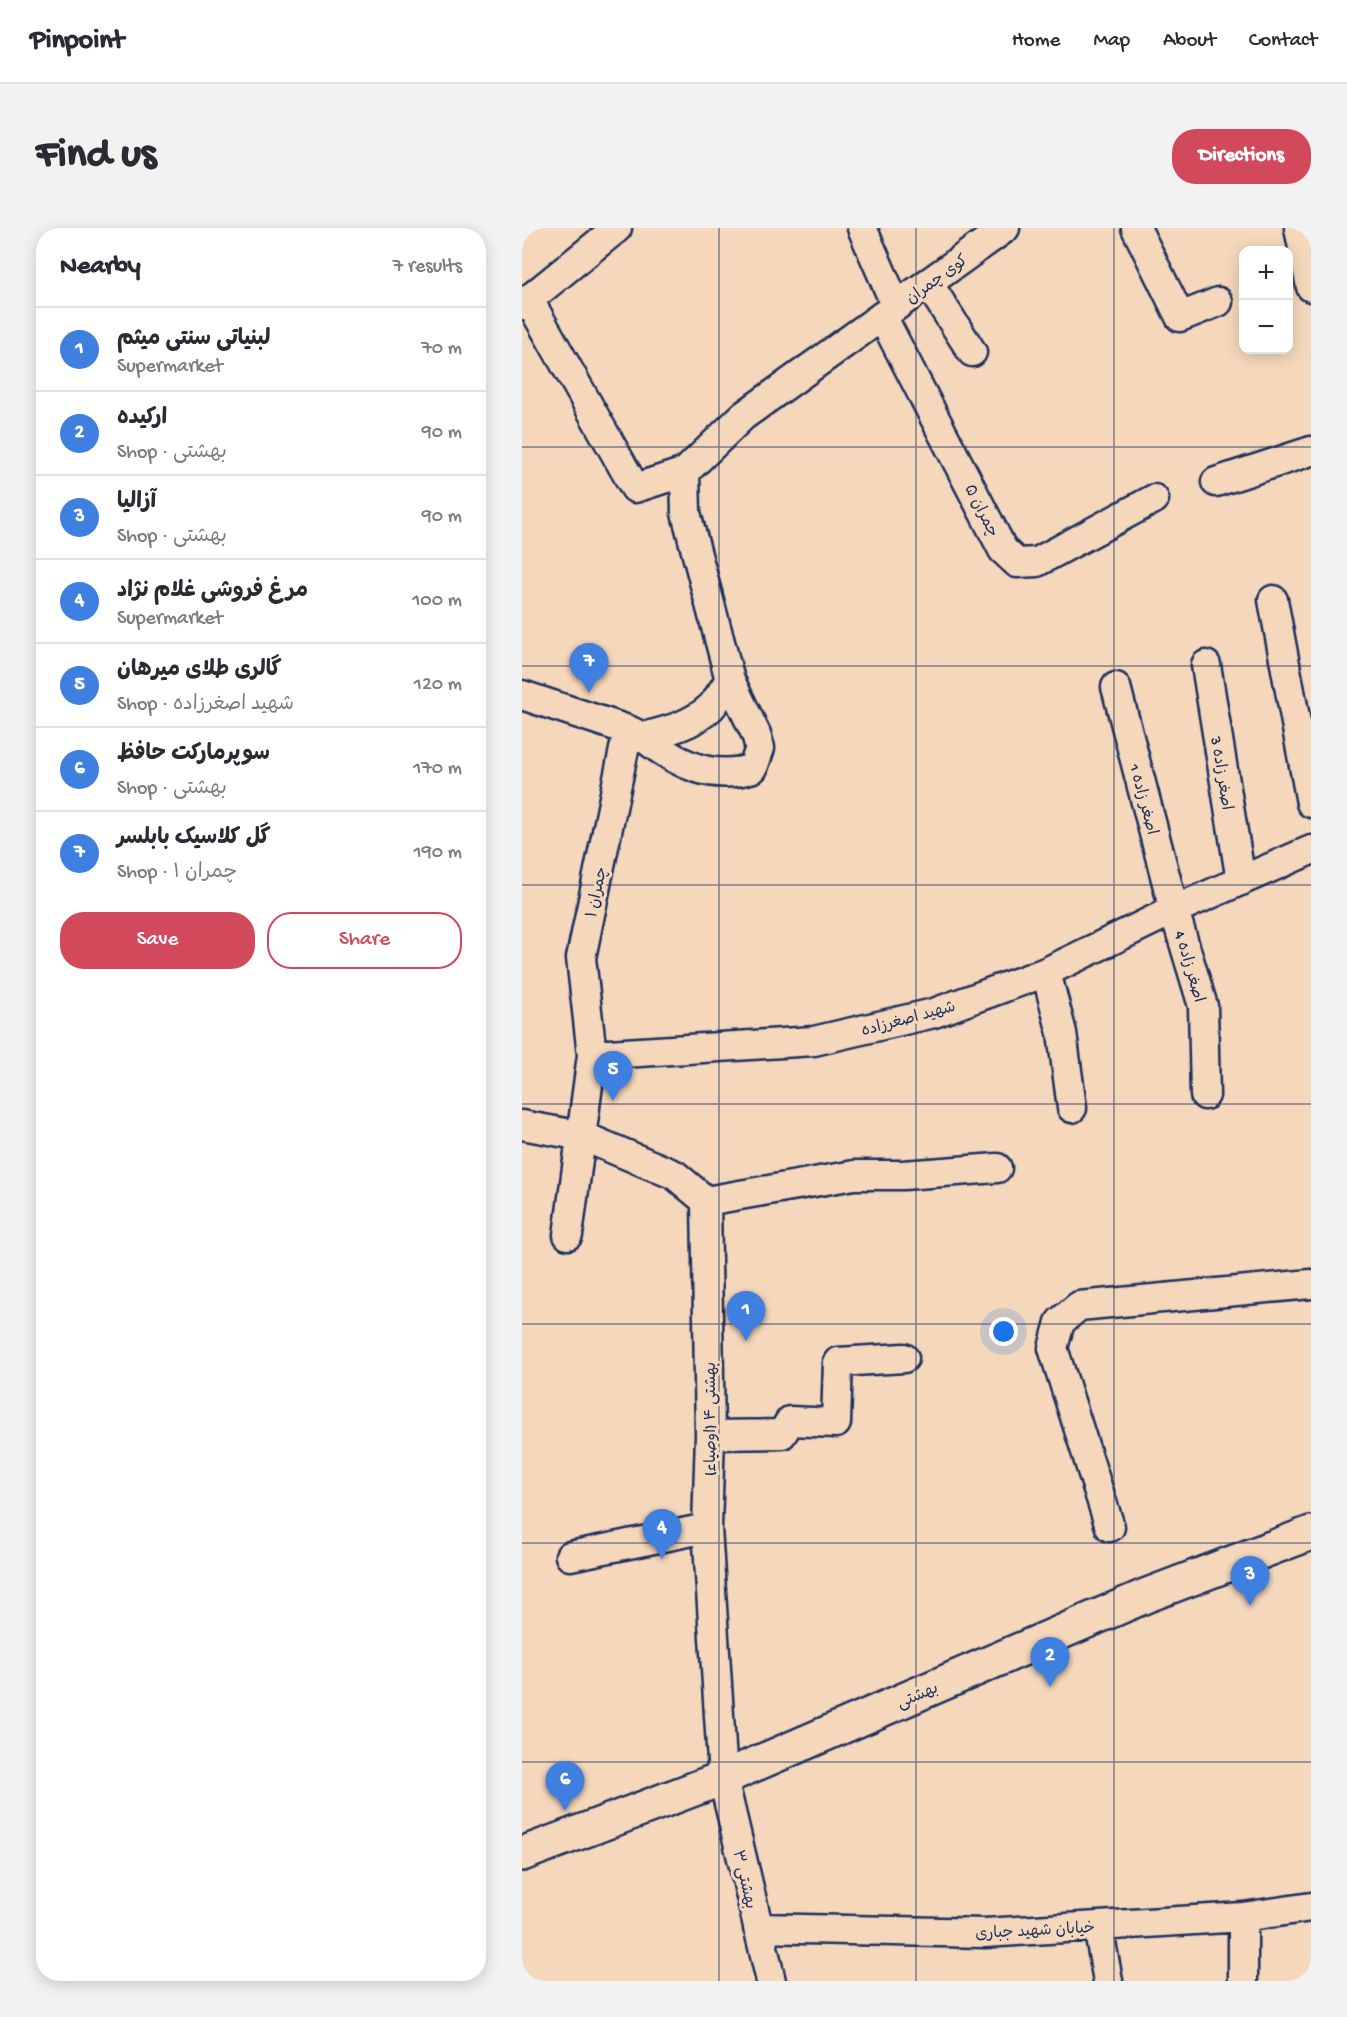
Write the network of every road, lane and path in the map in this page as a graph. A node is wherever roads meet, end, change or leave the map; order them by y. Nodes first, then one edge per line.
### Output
1 (618, 228) edge
2 (862, 228) edge
3 (1005, 228) edge
4 (1136, 228) edge
5 (1299, 228) edge
6 (928, 283) junction
7 (1311, 287) edge
8 (526, 302) edge
9 (1218, 302) dead end
10 (889, 311) junction
11 (972, 352) dead end
12 (1311, 451) edge
13 (685, 472) junction
14 (1216, 482) dead end
15 (1154, 499) dead end
16 (1273, 600) dead end
17 (1206, 665) dead end
18 (730, 680) junction
19 (1116, 687) dead end
20 (522, 695) edge
21 (635, 734) junction
22 (1311, 803) edge
23 (1311, 850) edge
24 (1241, 881) junction
25 (1174, 910) junction
26 (1046, 972) junction
27 (592, 1055) junction
28 (1204, 1095) dead end
29 (1072, 1108) dead end
30 (522, 1125) edge
31 (582, 1136) junction
32 (997, 1168) dead end
33 (706, 1201) junction
34 (568, 1235) dead end
35 (1311, 1284) edge
36 (904, 1358) dead end
37 (710, 1435) junction
38 (1110, 1527) dead end
39 (707, 1528) junction
40 (1311, 1533) edge
41 (570, 1556) dead end
42 (723, 1778) junction
43 (522, 1854) edge
44 (1311, 1907) edge
45 (1243, 1917) junction
46 (1098, 1926) junction
47 (758, 1928) junction
48 (771, 1981) edge
49 (1108, 1981) edge
50 (1243, 1981) edge

1 - 8 street
2 - 10 street, چمران ۵
3 - 6 street, کوی چمران
4 - 9 street
5 - 7 street
6 - 10 street, کوی چمران
6 - 11 street
8 - 13 street
10 - 13 street, کوی چمران
10 - 15 street, چمران ۵
12 - 14 street
13 - 18 street
16 - 22 street
17 - 24 street, اصغر زاده 3
18 - 21 street
18 - 21 street
19 - 25 street, اصغر زاده 1
20 - 21 street
21 - 27 street, چمران ۱
23 - 24 street, شهید اصغرزاده
24 - 25 street, شهید اصغرزاده
25 - 26 street, شهید اصغرزاده
25 - 28 street, اصغر زاده 4
26 - 27 street, شهید اصغرزاده
26 - 29 street
27 - 31 street
30 - 31 street
31 - 33 street
31 - 34 street
32 - 33 street
33 - 37 street, بهشتی ۴ (اوصیاء)
35 - 38 street
36 - 37 street
37 - 39 street, بهشتی ۴ (اوصیاء)
39 - 41 street
39 - 42 street, بهشتی ۴ (اوصیاء)
40 - 42 main road, بهشتی
42 - 43 main road, بهشتی
42 - 47 street, بهشتی ۳
44 - 45 street, خیابان شهید جباری
45 - 46 street, خیابان شهید جباری
45 - 50 street
46 - 47 street, خیابان شهید جباری
46 - 49 street
47 - 48 street, بهشتی ۳

